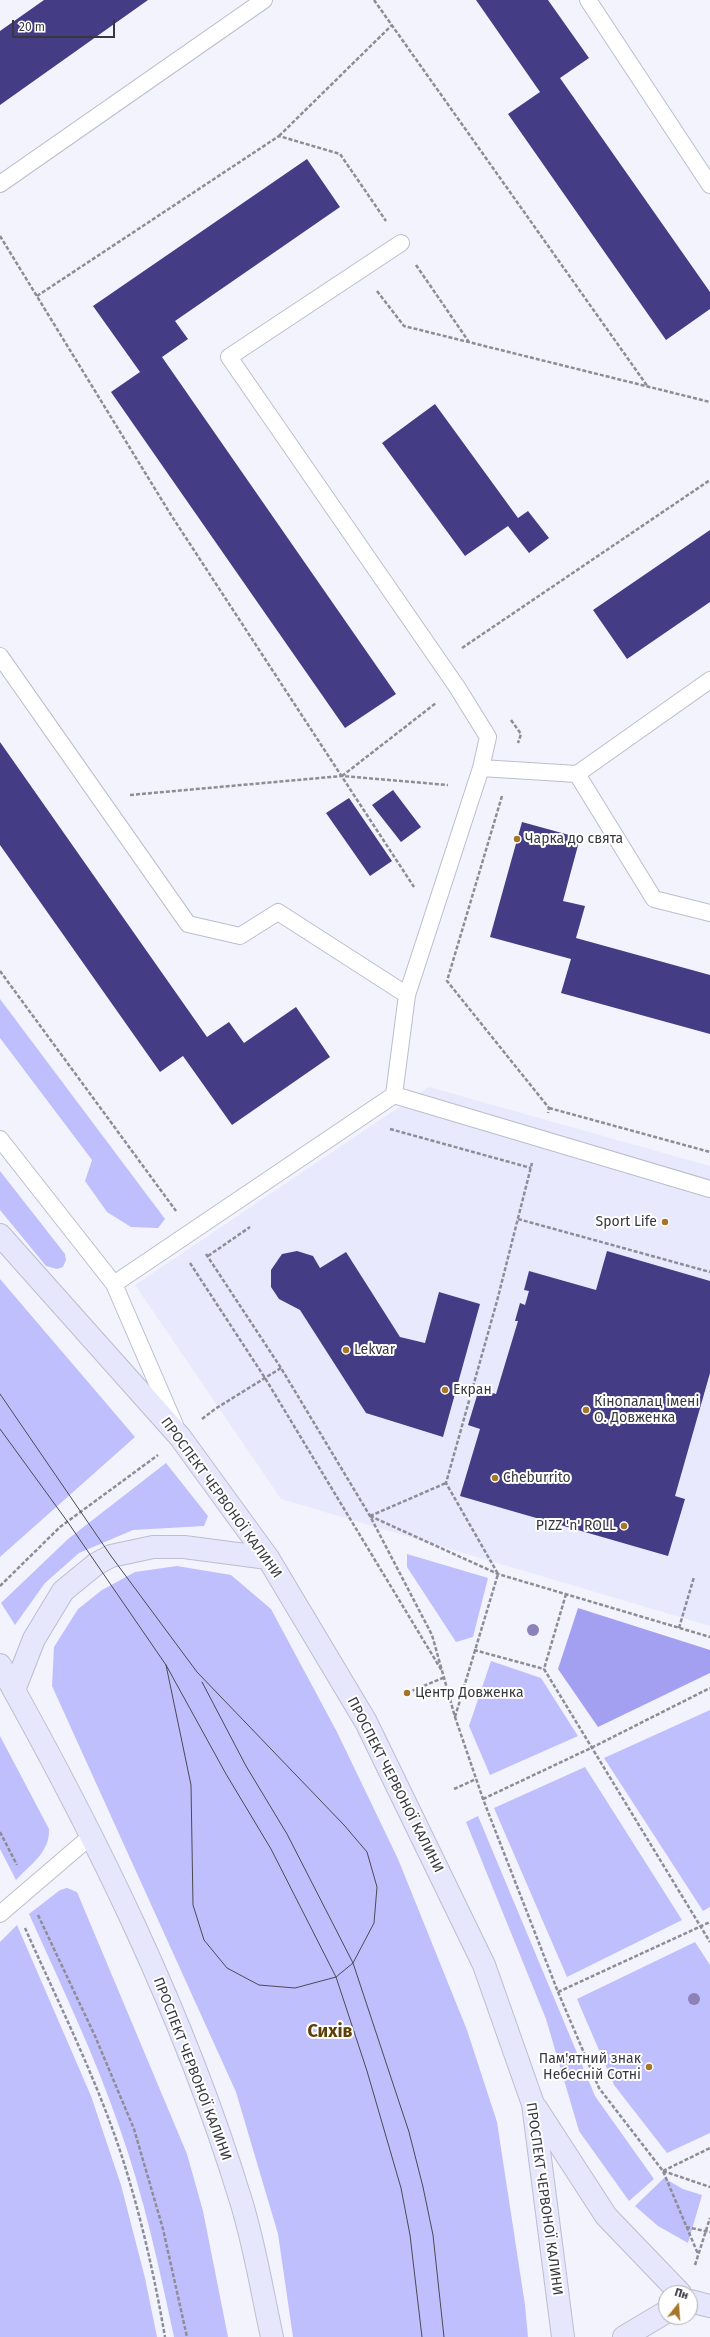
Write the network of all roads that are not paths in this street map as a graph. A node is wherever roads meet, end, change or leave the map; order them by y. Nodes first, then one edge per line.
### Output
1 (264, 0) edge
2 (588, 0) edge
3 (0, 184) edge
4 (710, 185) edge
5 (401, 243) road end
6 (0, 656) edge
7 (710, 680) edge
8 (481, 768) junction
9 (577, 774) junction
10 (710, 913) edge
11 (407, 995) junction
12 (394, 1095) junction
13 (0, 1139) edge
14 (710, 1189) edge
15 (0, 1235) edge
16 (114, 1284) junction
17 (180, 1437) junction
18 (268, 1558) junction
19 (0, 1665) edge
20 (14, 1690) junction
21 (91, 1836) junction
22 (0, 1914) edge
23 (533, 2104) junction
24 (672, 2285) edge
25 (698, 2303) edge
26 (710, 2306) edge
27 (658, 2317) edge
28 (272, 2337) edge
29 (563, 2337) edge
30 (624, 2337) edge

1 - 3 lane
2 - 4 lane
5 - 8 lane
6 - 11 lane
7 - 9 lane
8 - 9 lane
8 - 11 lane
9 - 10 lane
11 - 12 lane
12 - 14 lane
12 - 16 lane
13 - 16 lane
15 - 17 main road, ПРОСПЕКТ ЧЕРВОНОЇ КАЛИНИ
16 - 17 lane
17 - 18 main road, ПРОСПЕКТ ЧЕРВОНОЇ КАЛИНИ
18 - 20 main road
18 - 23 main road, ПРОСПЕКТ ЧЕРВОНОЇ КАЛИНИ
19 - 20 main road, ПРОСПЕКТ ЧЕРВОНОЇ КАЛИНИ
20 - 21 main road, ПРОСПЕКТ ЧЕРВОНОЇ КАЛИНИ
21 - 22 lane
21 - 28 main road, ПРОСПЕКТ ЧЕРВОНОЇ КАЛИНИ
23 - 24 main road
23 - 29 main road, ПРОСПЕКТ ЧЕРВОНОЇ КАЛИНИ
25 - 26 main road
27 - 30 main road

